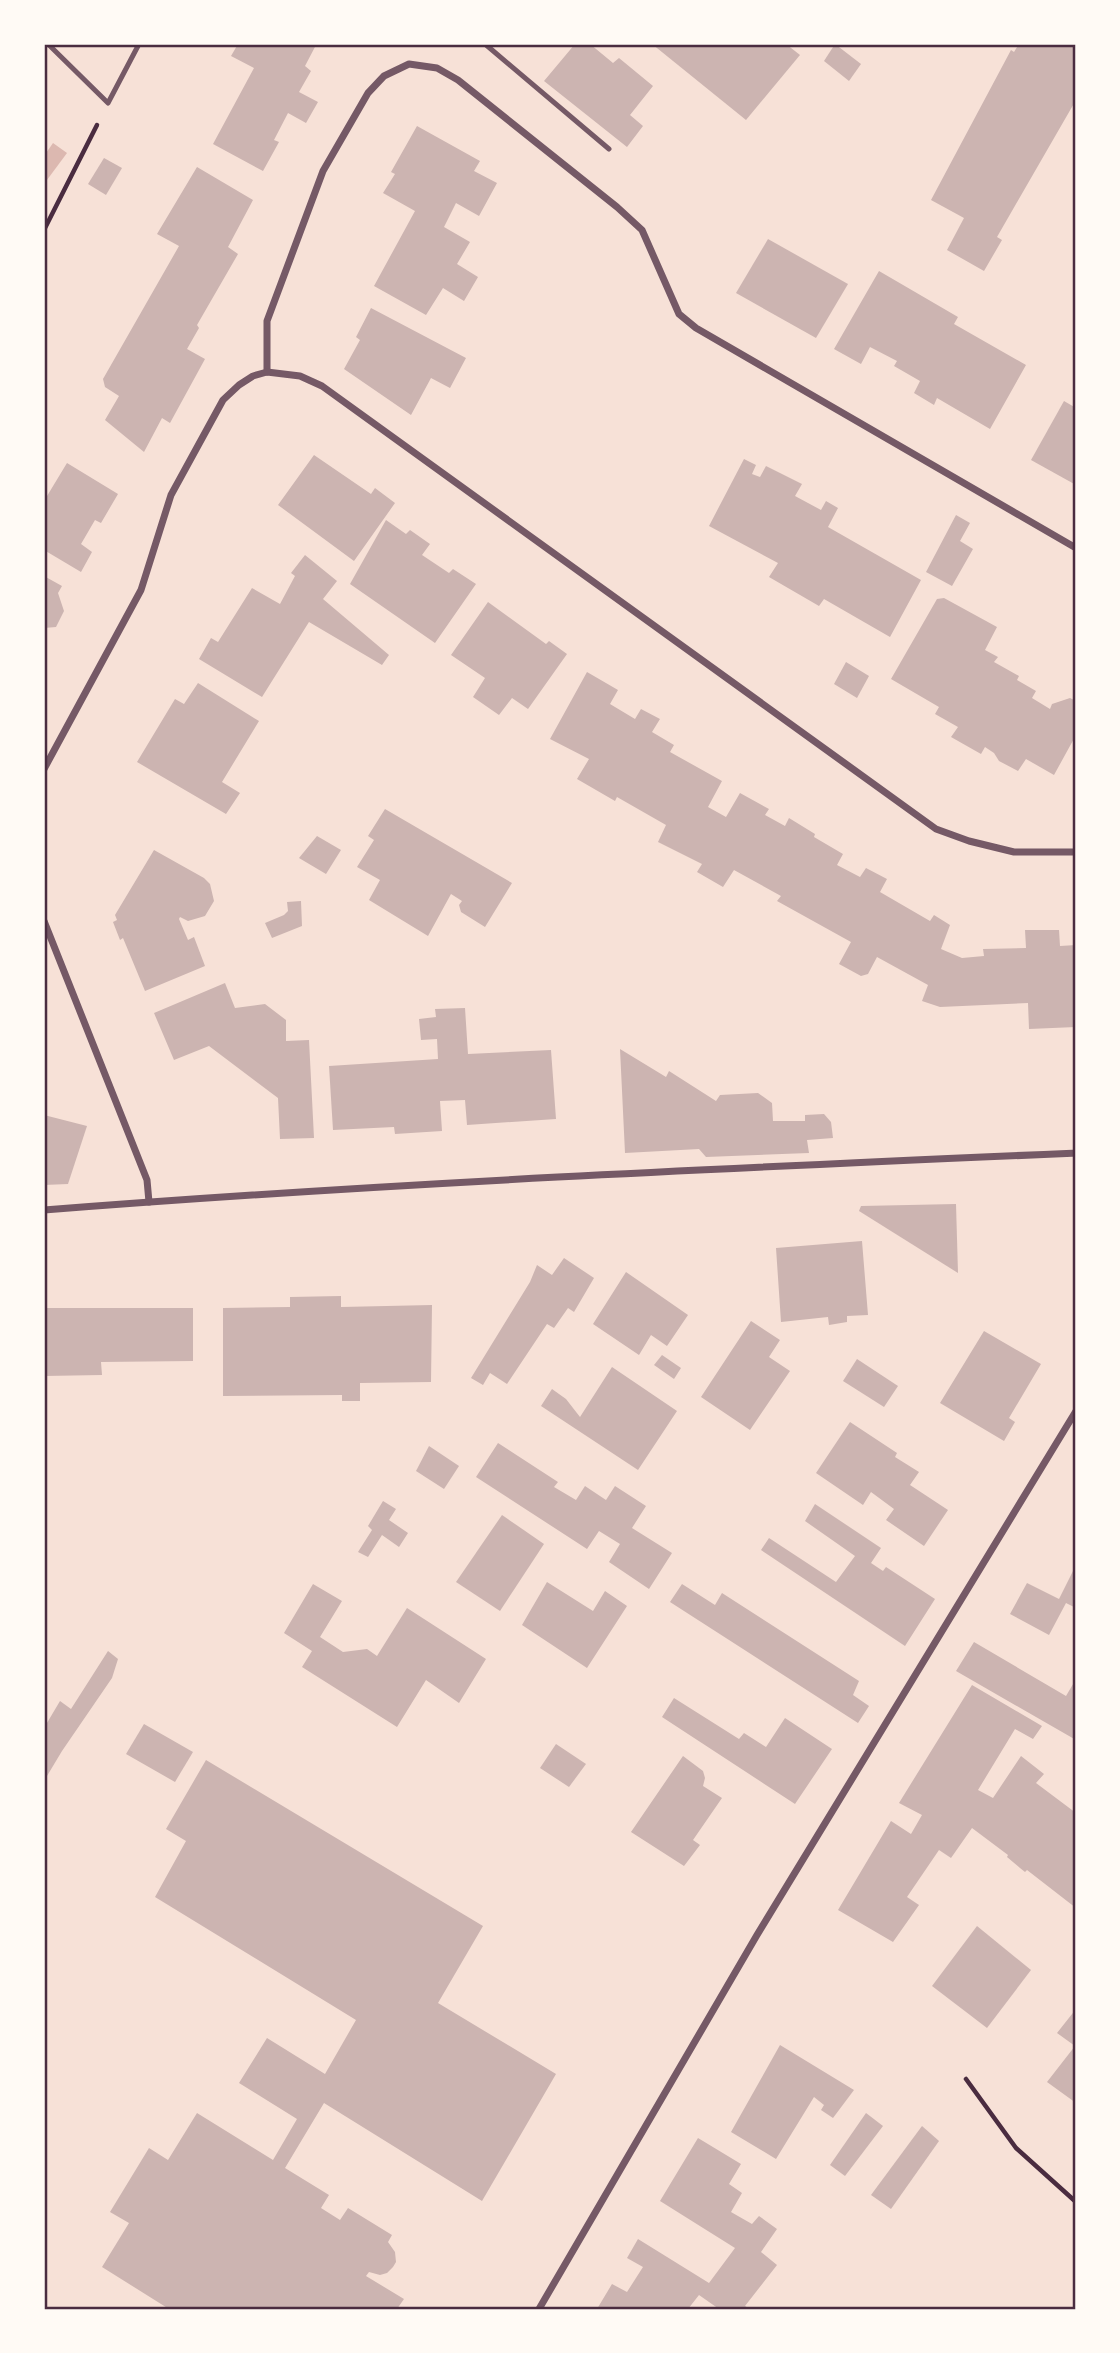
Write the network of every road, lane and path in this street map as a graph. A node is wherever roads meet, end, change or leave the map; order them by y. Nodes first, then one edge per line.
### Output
1 (48, 44) edge
2 (139, 44) edge
3 (485, 44) edge
4 (108, 103) junction
5 (609, 149) dead end
6 (44, 230) edge
7 (267, 372) junction
8 (1076, 548) edge
9 (44, 769) edge
10 (1076, 852) edge
11 (44, 921) edge
12 (1076, 1153) edge
13 (149, 1202) junction
14 (44, 1210) edge
15 (1076, 1411) edge
16 (966, 2079) dead end
17 (1076, 2202) edge
18 (539, 2309) edge

1 - 4 lane
2 - 4 lane
3 - 5 lane
4 - 6 path
7 - 8 street
7 - 9 street
7 - 10 street
11 - 13 street
12 - 13 street
13 - 14 street
15 - 18 street
16 - 17 path

